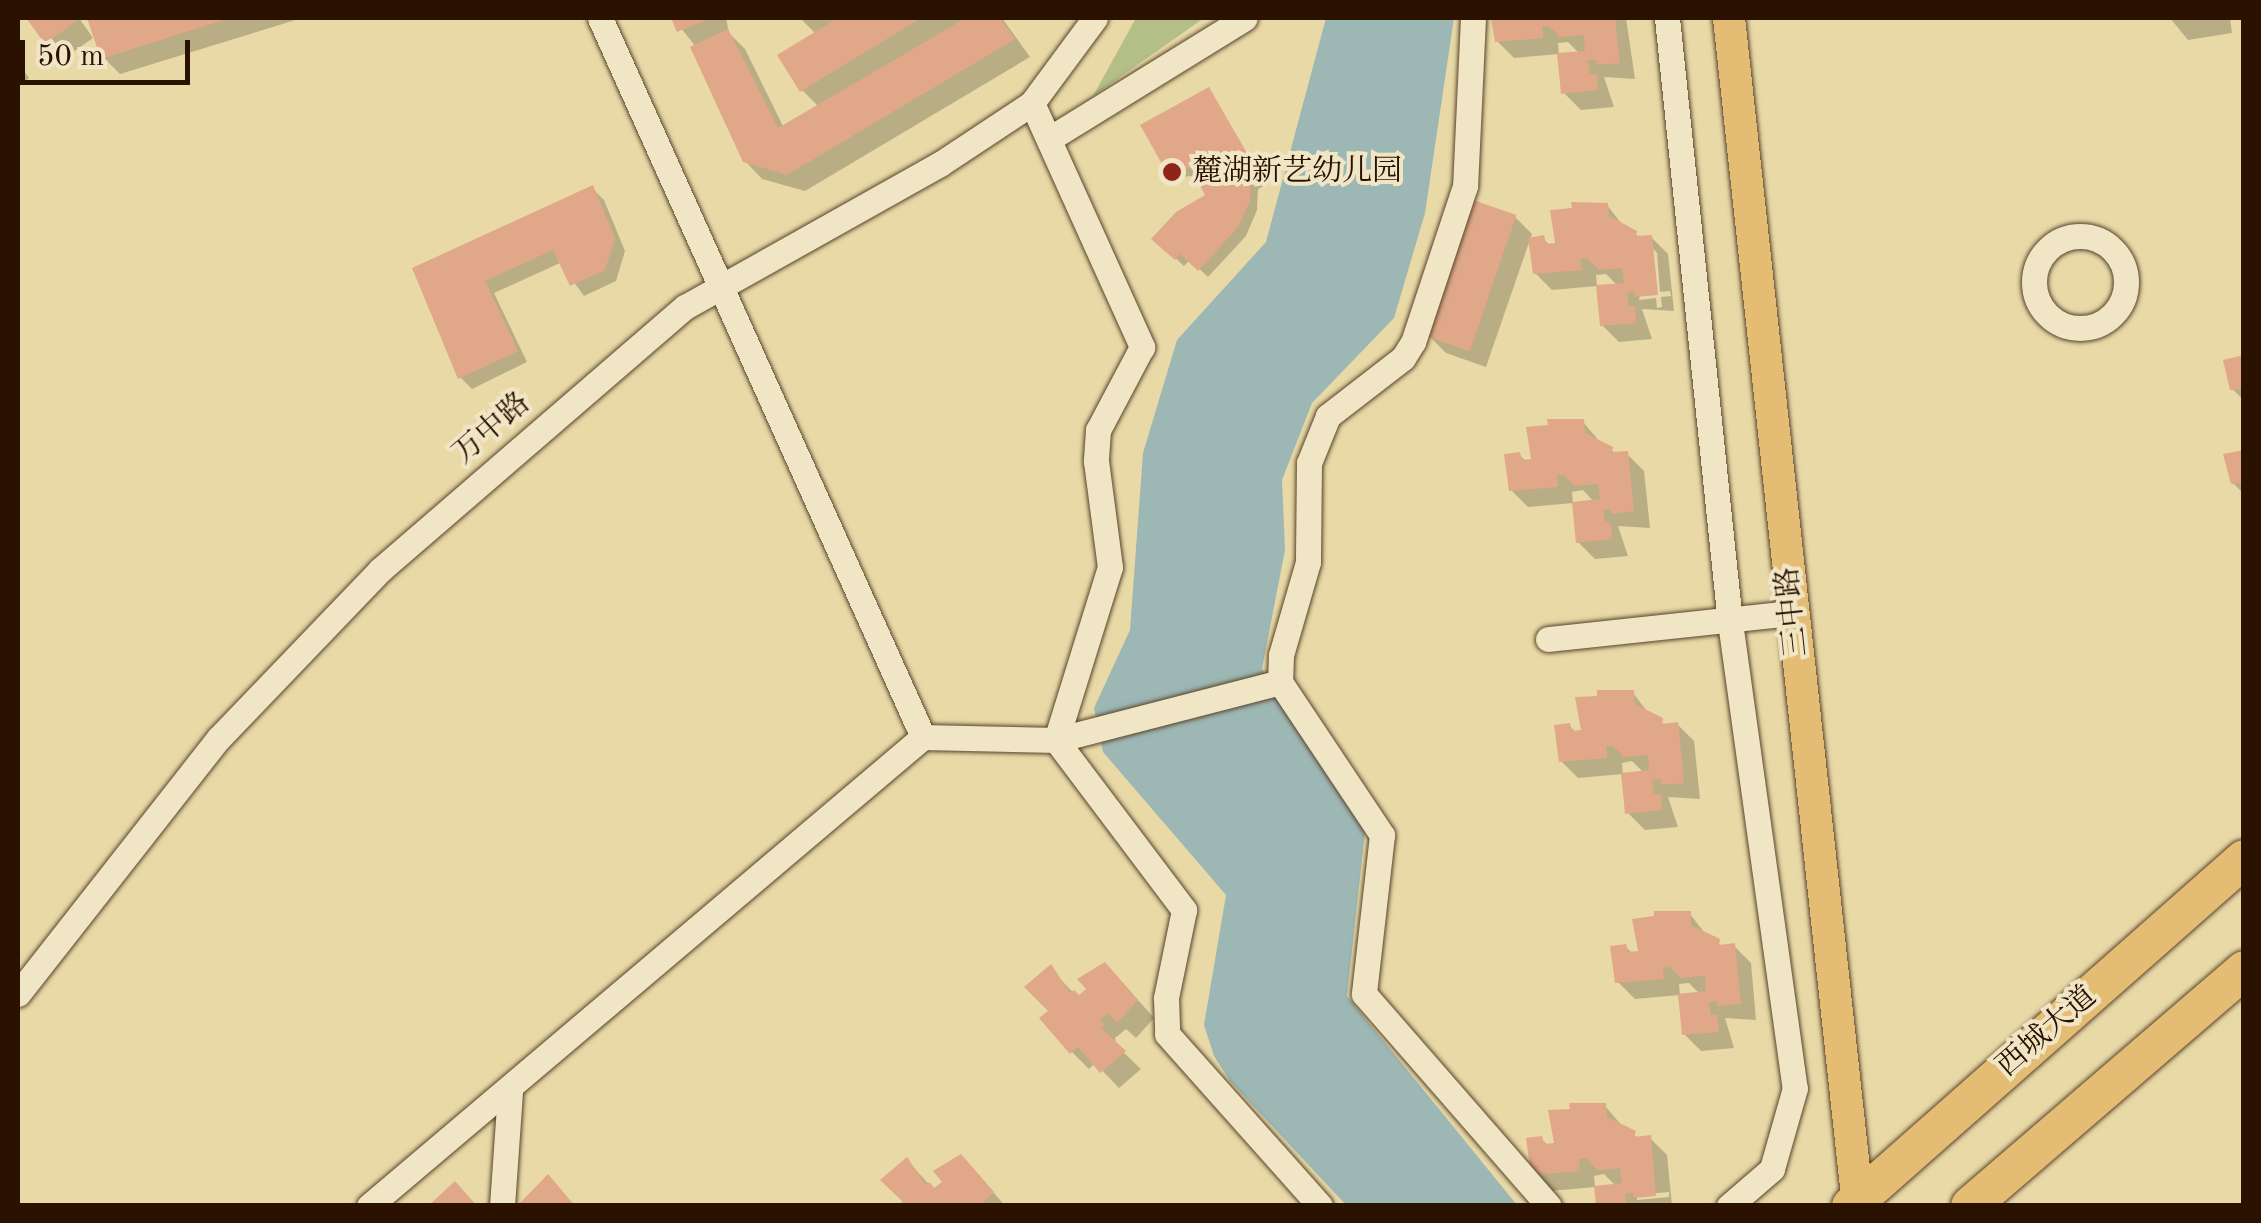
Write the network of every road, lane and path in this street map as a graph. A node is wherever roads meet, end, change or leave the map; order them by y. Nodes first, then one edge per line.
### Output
1 (600, 18) edge
2 (1095, 18) edge
3 (1246, 18) edge
4 (1473, 18) edge
5 (1668, 18) edge
6 (1729, 18) edge
7 (1032, 104) junction
8 (1049, 139) junction
9 (718, 286) junction
10 (1792, 613) junction
11 (1730, 622) junction
12 (1548, 638) dead end
13 (1280, 682) junction
14 (923, 738) junction
15 (1056, 740) junction
16 (2244, 858) edge
17 (2244, 970) edge
18 (18, 994) edge
19 (510, 1091) junction
20 (1855, 1204) edge
21 (369, 1206) edge
22 (502, 1206) edge
23 (1320, 1206) edge
24 (1549, 1206) edge
25 (1730, 1206) edge
26 (1970, 1206) edge

1 - 9 street
2 - 7 street, 万中路
3 - 8 street
4 - 13 street
5 - 11 street
6 - 10 main road, 三中路
7 - 8 street
7 - 9 street, 万中路
8 - 15 street
9 - 14 street
9 - 18 street, 万中路
10 - 11 street
10 - 20 main road, 三中路
11 - 12 street
11 - 25 street
13 - 15 street
13 - 24 street
14 - 15 street
14 - 19 street
15 - 23 street
16 - 20 highway, 西城大道
17 - 26 highway
19 - 21 street
19 - 22 street

